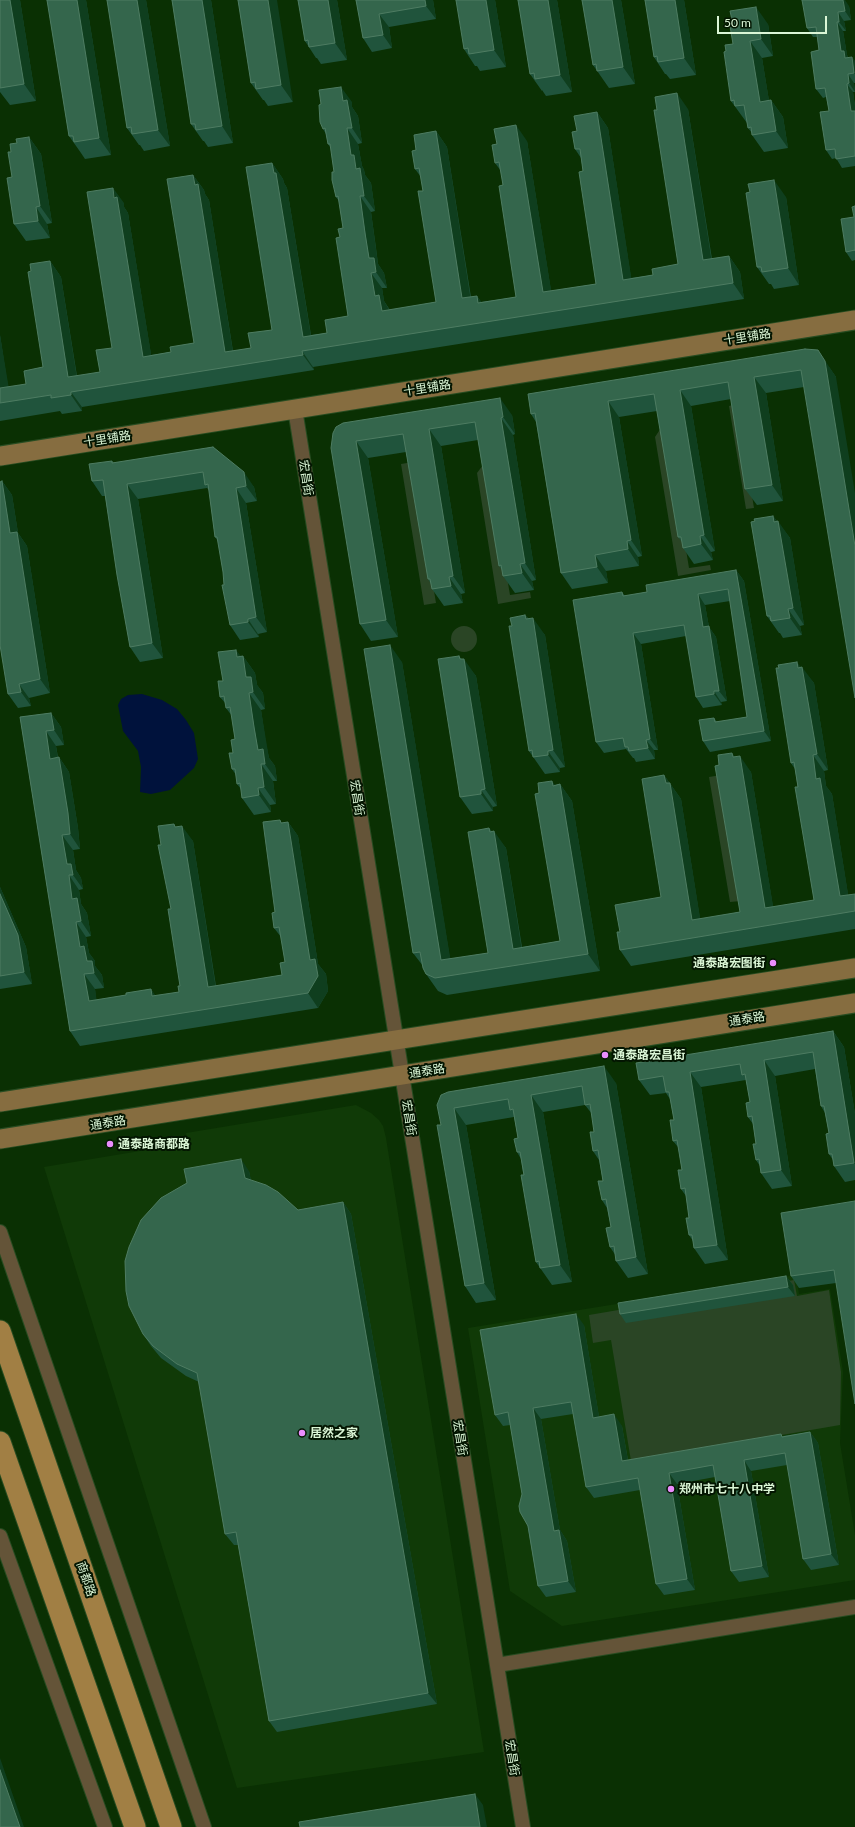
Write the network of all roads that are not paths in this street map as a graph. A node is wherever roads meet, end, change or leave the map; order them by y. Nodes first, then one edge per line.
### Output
1 (855, 320) edge
2 (295, 409) junction
3 (0, 456) edge
4 (855, 968) edge
5 (855, 1003) edge
6 (396, 1039) junction
7 (402, 1075) junction
8 (0, 1102) edge
9 (0, 1139) edge
10 (0, 1232) edge
11 (0, 1331) edge
12 (0, 1442) edge
13 (0, 1536) edge
14 (855, 1607) edge
15 (497, 1665) junction
16 (104, 1827) edge
17 (135, 1827) edge
18 (171, 1827) edge
19 (204, 1827) edge
20 (523, 1827) edge

1 - 2 street, 十里铺路
2 - 3 street, 十里铺路
2 - 6 street, 宏昌街
4 - 6 street
5 - 7 street, 通泰路
6 - 7 street, 宏昌街
6 - 8 street
7 - 9 street, 通泰路
7 - 15 street, 宏昌街
10 - 19 street
11 - 18 main road, 商都路
12 - 17 main road
13 - 16 street
14 - 15 street
15 - 20 street, 宏昌街

